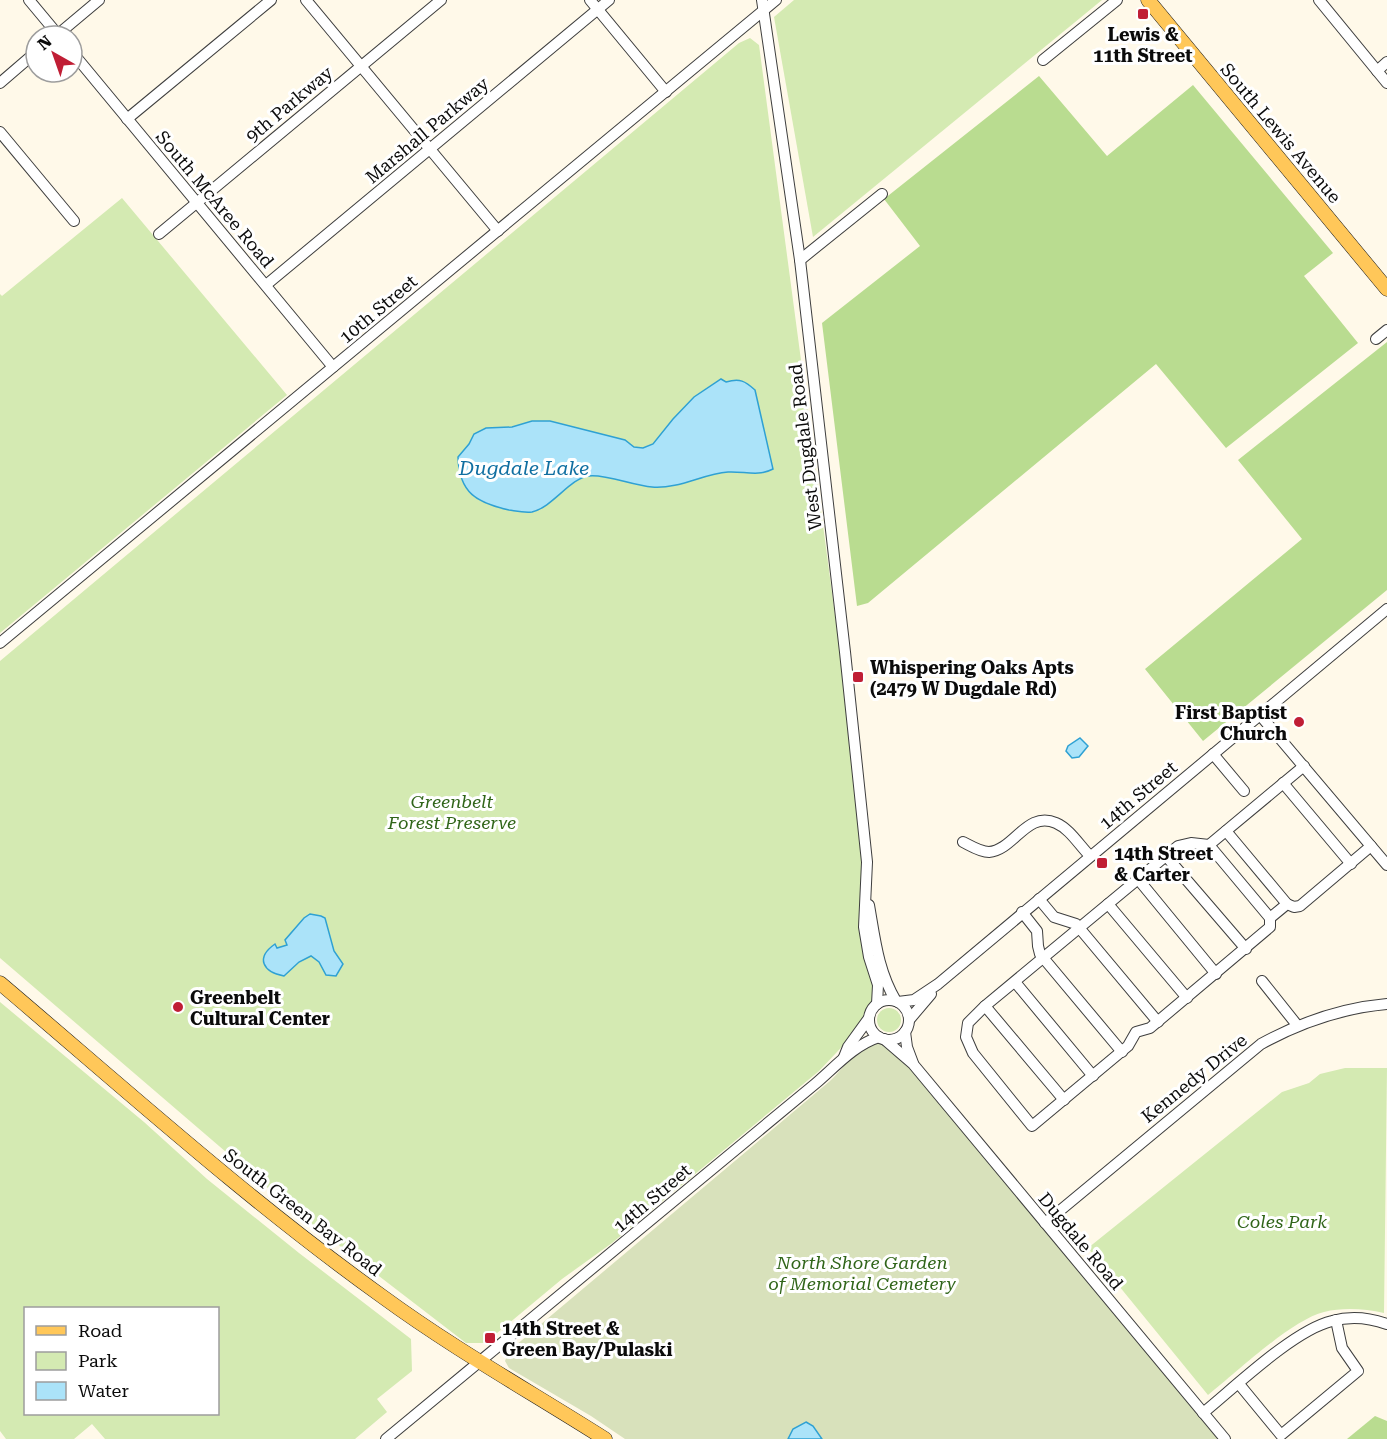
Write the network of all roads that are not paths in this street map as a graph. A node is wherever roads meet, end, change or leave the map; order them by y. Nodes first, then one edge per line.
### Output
1 (29, 0) edge
2 (99, 0) edge
3 (271, 0) edge
4 (306, 0) edge
5 (441, 0) edge
6 (590, 0) edge
7 (609, 0) edge
8 (776, 0) edge
9 (1117, 0) edge
10 (1148, 0) edge
11 (1318, 0) edge
12 (762, 6) edge
13 (597, 10) junction
14 (48, 24) edge
15 (71, 24) edge
16 (1043, 60) dead end
17 (24, 62) edge
18 (1387, 62) edge
19 (84, 66) edge
20 (361, 66) junction
21 (1377, 71) junction
22 (0, 83) edge
23 (1387, 83) edge
24 (666, 92) junction
25 (128, 119) junction
26 (0, 132) edge
27 (430, 149) junction
28 (882, 194) dead end
29 (197, 202) junction
30 (74, 221) dead end
31 (498, 231) junction
32 (159, 234) dead end
33 (800, 260) junction
34 (266, 285) junction
35 (1387, 289) edge
36 (1387, 330) edge
37 (1376, 339) dead end
38 (333, 367) junction
39 (1387, 609) edge
40 (0, 643) edge
41 (1260, 715) junction
42 (1212, 754) junction
43 (1304, 766) junction
44 (1283, 783) junction
45 (1244, 791) dead end
46 (1226, 831) junction
47 (963, 842) dead end
48 (1209, 845) junction
49 (1371, 846) junction
50 (1090, 856) junction
51 (1166, 856) junction
52 (1351, 864) junction
53 (1387, 865) edge
54 (1138, 879) junction
55 (866, 893) junction
56 (1039, 899) junction
57 (1108, 904) junction
58 (1287, 904) junction
59 (1022, 912) junction
60 (1270, 918) junction
61 (1079, 928) junction
62 (1246, 949) junction
63 (1044, 958) junction
64 (1216, 974) junction
65 (1262, 981) dead end
66 (0, 982) edge
67 (1015, 982) junction
68 (938, 984) junction
69 (1187, 998) junction
70 (898, 1002) junction
71 (877, 1004) junction
72 (1387, 1004) edge
73 (985, 1006) junction
74 (869, 1018) junction
75 (909, 1020) junction
76 (1158, 1022) junction
77 (1297, 1025) junction
78 (905, 1032) junction
79 (881, 1038) junction
80 (1122, 1052) junction
81 (844, 1058) junction
82 (913, 1064) junction
83 (1093, 1076) junction
84 (1064, 1100) junction
85 (1045, 1223) junction
86 (1336, 1320) junction
87 (1387, 1324) edge
88 (480, 1362) junction
89 (1239, 1384) junction
90 (1203, 1413) junction
91 (390, 1438) edge
92 (606, 1439) edge
93 (1225, 1439) edge

1 - 14 street
2 - 15 street
3 - 25 street
4 - 20 street
5 - 20 street, 9th Parkway
6 - 13 street
7 - 13 street, Marshall Parkway
8 - 12 street, 10th Street
9 - 16 street
10 - 35 main road, South Lewis Avenue
11 - 21 street
12 - 24 street, 10th Street
12 - 33 street, West Dugdale Road
13 - 24 street
13 - 27 street, Marshall Parkway
17 - 22 street
18 - 21 street
19 - 25 street, South McAree Road
20 - 27 street
20 - 29 street, 9th Parkway
21 - 23 street
24 - 31 street, 10th Street
25 - 29 street, South McAree Road
26 - 30 street
27 - 31 street
27 - 34 street, Marshall Parkway
28 - 33 street
29 - 32 street, 9th Parkway
29 - 34 street, South McAree Road
31 - 38 street, 10th Street
33 - 55 street, West Dugdale Road
34 - 38 street, South McAree Road
36 - 37 street
38 - 40 street, 10th Street
39 - 41 street, 14th Street
41 - 42 street, 14th Street
41 - 43 street
42 - 45 street
42 - 50 street, 14th Street
43 - 44 street
43 - 49 street
44 - 46 street
44 - 52 street
46 - 48 street
46 - 58 street
47 - 50 street
48 - 51 street
48 - 60 street
49 - 52 street
49 - 53 street
50 - 56 street, 14th Street
51 - 54 street
51 - 62 street
52 - 58 street
54 - 57 street
54 - 64 street
55 - 70 street
55 - 71 street
56 - 59 street, 14th Street
56 - 61 street
57 - 61 street
57 - 69 street
58 - 60 street
59 - 63 street
59 - 68 street, 14th Street
60 - 62 street
61 - 63 street
61 - 76 street
62 - 64 street
63 - 67 street
63 - 80 street
64 - 69 street
65 - 77 street
66 - 88 main road, South Green Bay Road
67 - 73 street
67 - 83 street
68 - 70 street, 14th Street
68 - 75 street, 14th Street
69 - 76 street
70 - 71 street
70 - 75 street
71 - 74 street
72 - 77 street, Kennedy Drive
73 - 84 street
73 - 84 street
74 - 79 street
74 - 81 street, 14th Street
75 - 78 street
76 - 80 street
77 - 85 street, Kennedy Drive
78 - 79 street
78 - 82 street
79 - 81 street, 14th Street
79 - 82 street, Dugdale Road
80 - 83 street
81 - 88 street, 14th Street
82 - 85 street, Dugdale Road
83 - 84 street
85 - 90 street, Dugdale Road
86 - 87 street
86 - 89 street
86 - 89 street
88 - 91 street, 14th Street
88 - 92 main road, South Green Bay Road
89 - 90 street
90 - 93 street, Dugdale Road

